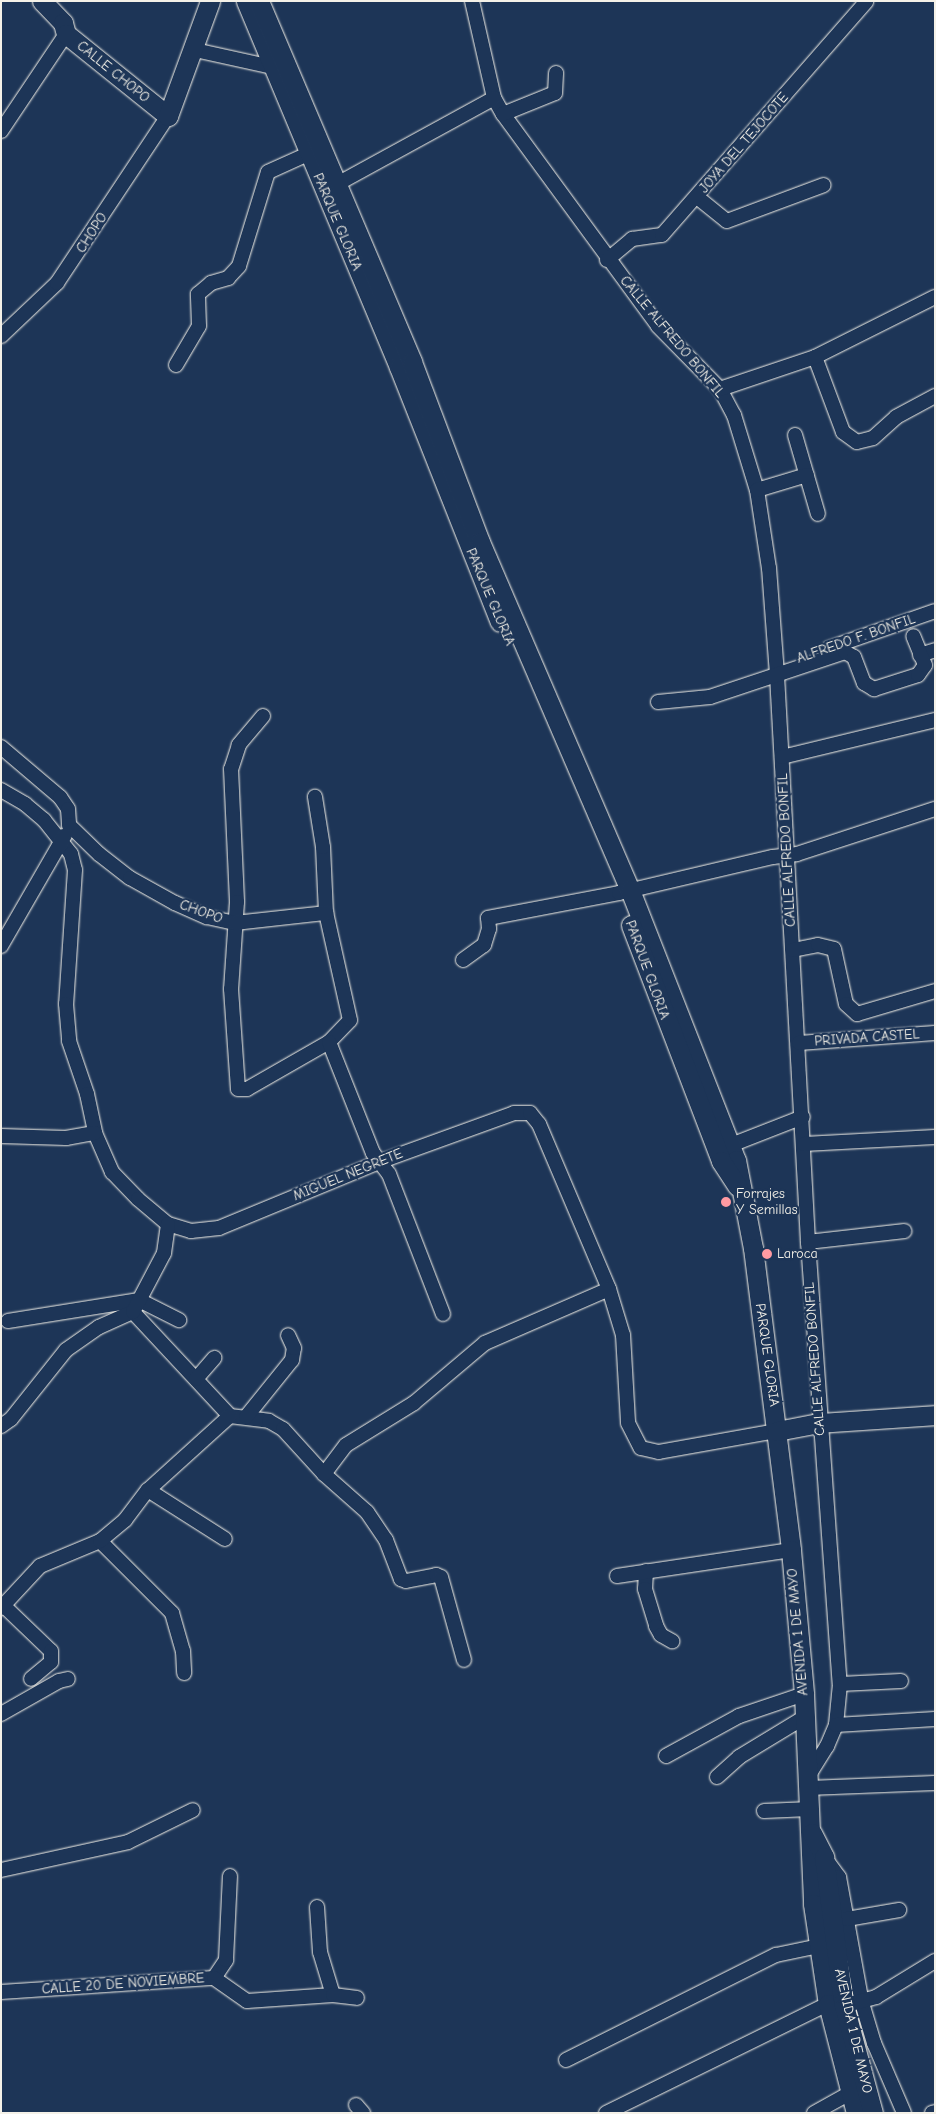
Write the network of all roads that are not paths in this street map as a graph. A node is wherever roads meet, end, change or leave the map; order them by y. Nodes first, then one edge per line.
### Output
1 (42, 1) edge
2 (210, 1) edge
3 (246, 1) edge
4 (259, 1) edge
5 (472, 1) edge
6 (866, 2) dead end
7 (66, 34) junction
8 (194, 50) junction
9 (272, 66) junction
10 (556, 73) dead end
11 (494, 98) junction
12 (503, 114) junction
13 (168, 116) junction
14 (1, 131) edge
15 (308, 154) junction
16 (824, 185) dead end
17 (330, 189) junction
18 (697, 197) junction
19 (607, 260) junction
20 (935, 297) edge
21 (1, 336) edge
22 (815, 358) junction
23 (176, 365) dead end
24 (720, 390) junction
25 (935, 396) edge
26 (795, 435) dead end
27 (807, 476) junction
28 (756, 490) junction
29 (818, 514) dead end
30 (935, 611) edge
31 (913, 636) dead end
32 (935, 650) edge
33 (920, 655) junction
34 (777, 670) junction
35 (658, 702) dead end
36 (262, 716) dead end
37 (935, 720) edge
38 (1, 746) edge
39 (782, 757) junction
40 (1, 790) edge
41 (315, 797) dead end
42 (935, 809) edge
43 (69, 825) junction
44 (62, 843) junction
45 (786, 855) junction
46 (624, 891) junction
47 (326, 913) junction
48 (235, 923) junction
49 (1, 946) edge
50 (793, 950) junction
51 (463, 960) dead end
52 (935, 991) edge
53 (935, 1033) edge
54 (679, 1036) junction
55 (329, 1042) junction
56 (798, 1042) junction
57 (803, 1117) junction
58 (95, 1133) junction
59 (1, 1136) edge
60 (935, 1137) edge
61 (804, 1144) junction
62 (731, 1145) junction
63 (379, 1162) junction
64 (739, 1190) junction
65 (168, 1224) junction
66 (904, 1231) dead end
67 (808, 1242) junction
68 (609, 1289) junction
69 (136, 1306) junction
70 (443, 1314) dead end
71 (179, 1320) dead end
72 (8, 1321) dead end
73 (288, 1335) dead end
74 (214, 1358) dead end
75 (196, 1379) junction
76 (935, 1415) edge
77 (230, 1416) junction
78 (246, 1417) junction
79 (819, 1423) junction
80 (1, 1426) edge
81 (777, 1431) junction
82 (324, 1474) junction
83 (148, 1490) junction
84 (225, 1539) dead end
85 (100, 1541) junction
86 (791, 1550) junction
87 (646, 1571) junction
88 (617, 1576) dead end
89 (2, 1607) edge
90 (672, 1641) dead end
91 (464, 1660) dead end
92 (184, 1673) dead end
93 (31, 1679) dead end
94 (68, 1679) dead end
95 (901, 1681) dead end
96 (840, 1684) junction
97 (804, 1694) junction
98 (1, 1714) edge
99 (806, 1717) junction
100 (935, 1719) edge
101 (836, 1725) junction
102 (666, 1756) dead end
103 (717, 1777) dead end
104 (807, 1783) junction
105 (935, 1783) edge
106 (810, 1809) junction
107 (193, 1810) dead end
108 (764, 1811) dead end
109 (812, 1832) junction
110 (824, 1857) junction
111 (1, 1870) edge
112 (230, 1876) dead end
113 (317, 1906) dead end
114 (899, 1910) dead end
115 (847, 1919) junction
116 (819, 1946) junction
117 (935, 1961) edge
118 (214, 1978) junction
119 (1, 1992) edge
120 (333, 1995) junction
121 (357, 1998) dead end
122 (844, 2003) junction
123 (566, 2060) dead end
124 (850, 2093) junction
125 (606, 2113) edge
126 (814, 2113) edge
127 (856, 2113) edge
128 (873, 2113) edge
129 (904, 2113) edge

1 - 7 main road, CALLE CHOPO
2 - 8 main road
3 - 9 main road, PARQUE GLORIA
4 - 17 main road, PARQUE GLORIA
5 - 11 street, CALLE ALFREDO BONFIL
6 - 18 street, JOYA DEL TEJOCOTE
7 - 13 main road, CALLE CHOPO
7 - 14 street
8 - 9 street
8 - 13 main road
9 - 15 main road, PARQUE GLORIA
10 - 12 street
11 - 12 street, CALLE ALFREDO BONFIL
11 - 17 street
12 - 19 street, CALLE ALFREDO BONFIL
13 - 21 street, CHOPO
15 - 17 main road, PARQUE GLORIA
15 - 23 street
16 - 18 street
17 - 46 main road, PARQUE GLORIA
18 - 19 street, JOYA DEL TEJOCOTE
19 - 24 street, CALLE ALFREDO BONFIL
20 - 22 street
22 - 24 street
22 - 25 street
24 - 28 street, CALLE ALFREDO BONFIL
26 - 27 street
27 - 28 street
27 - 29 street
28 - 34 street, CALLE ALFREDO BONFIL
30 - 34 street, ALFREDO F. BONFIL
31 - 33 street
32 - 33 street
33 - 34 street
34 - 35 street
34 - 39 street, CALLE ALFREDO BONFIL
36 - 48 street
37 - 39 street
38 - 43 street
39 - 45 street, CALLE ALFREDO BONFIL
40 - 44 street, MIGUEL NEGRETE
41 - 47 street
42 - 45 street
43 - 44 street
43 - 48 street, CHOPO
44 - 49 street
44 - 58 street, MIGUEL NEGRETE
45 - 46 street
45 - 50 street, CALLE ALFREDO BONFIL
46 - 51 street
46 - 54 main road, PARQUE GLORIA
47 - 48 street, CHOPO
47 - 55 street
48 - 55 street
50 - 52 street, PRIVADA CASTEL
50 - 56 street, CALLE ALFREDO BONFIL
53 - 56 street, PRIVADA CASTEL
54 - 62 main road, PARQUE GLORIA
54 - 64 main road, PARQUE GLORIA
55 - 63 street
56 - 57 street, CALLE ALFREDO BONFIL
57 - 61 street, CALLE ALFREDO BONFIL
57 - 62 street
58 - 59 street
58 - 65 street, MIGUEL NEGRETE
60 - 61 street
61 - 67 street, CALLE ALFREDO BONFIL
62 - 64 main road, PARQUE GLORIA
63 - 65 street, MIGUEL NEGRETE
63 - 68 street, MIGUEL NEGRETE
63 - 70 street
64 - 81 main road, PARQUE GLORIA
65 - 69 street
66 - 67 street
67 - 79 street, CALLE ALFREDO BONFIL
68 - 81 street, MIGUEL NEGRETE
68 - 82 street
69 - 71 street
69 - 72 street
69 - 75 street
69 - 80 street
73 - 78 street
74 - 75 street
75 - 77 street
76 - 79 main road
77 - 78 street
77 - 83 street
78 - 82 street
79 - 81 main road
79 - 96 street, CALLE ALFREDO BONFIL
81 - 86 main road, AVENIDA 1 DE MAYO
82 - 91 street
83 - 84 street
83 - 85 street
85 - 89 street
85 - 92 street
86 - 87 street
86 - 97 main road, AVENIDA 1 DE MAYO
87 - 88 street
87 - 90 street
89 - 93 street
94 - 98 street
95 - 96 street
96 - 101 street, CALLE ALFREDO BONFIL
97 - 99 main road, AVENIDA 1 DE MAYO
97 - 102 street
99 - 103 street
99 - 104 main road, AVENIDA 1 DE MAYO
100 - 101 street
101 - 104 street, CALLE ALFREDO BONFIL
104 - 105 street
104 - 106 main road, AVENIDA 1 DE MAYO
106 - 108 street
106 - 109 main road, AVENIDA 1 DE MAYO
107 - 111 street
109 - 110 main road, AVENIDA 1 DE MAYO
109 - 116 main road, AVENIDA 1 DE MAYO
110 - 115 street
110 - 122 main road, AVENIDA 1 DE MAYO
112 - 118 street
113 - 120 street
114 - 115 street
115 - 122 street
116 - 122 main road, AVENIDA 1 DE MAYO
116 - 123 street
117 - 122 street
118 - 119 street, CALLE 20 DE NOVIEMBRE
118 - 120 street, CALLE 20 DE NOVIEMBRE
120 - 121 street, CALLE 20 DE NOVIEMBRE
122 - 124 main road, AVENIDA 1 DE MAYO
122 - 125 street
122 - 128 main road, AVENIDA 1 DE MAYO
122 - 129 street
124 - 126 street
124 - 127 main road, AVENIDA 1 DE MAYO

